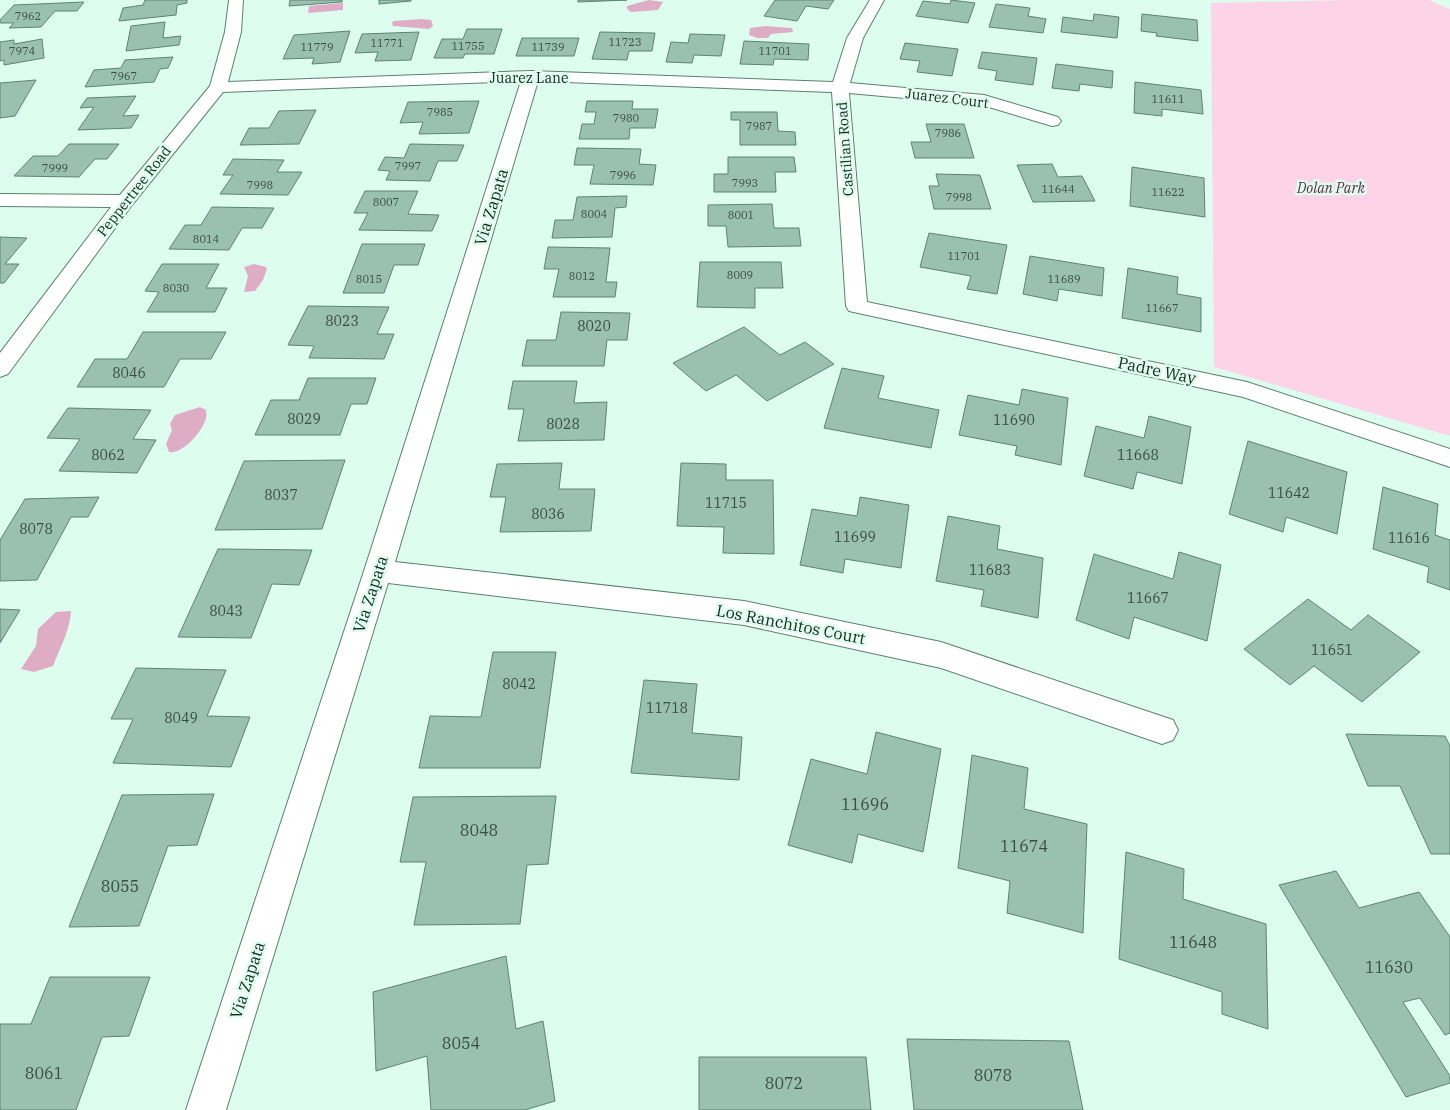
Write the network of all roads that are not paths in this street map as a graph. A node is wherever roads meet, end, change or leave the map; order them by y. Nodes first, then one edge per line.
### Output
1 (236, 0) edge
2 (878, 0) edge
3 (531, 76) junction
4 (218, 87) junction
5 (840, 87) junction
6 (1052, 121) dead end
7 (0, 200) edge
8 (125, 202) junction
9 (857, 306) joint
10 (0, 369) edge
11 (1450, 458) edge
12 (378, 571) junction
13 (1162, 730) dead end
14 (206, 1110) edge

1 - 4 street, Peppertree Road
2 - 5 street, Castilian Road
3 - 4 street, Juarez Lane
3 - 5 street, Juarez Lane
3 - 12 street, Via Zapata
4 - 8 street, Peppertree Road
5 - 6 street, Juarez Court
5 - 9 street, Castilian Road
7 - 8 street
8 - 10 street, Peppertree Road
9 - 11 street, Padre Way
12 - 13 street, Los Ranchitos Court
12 - 14 street, Via Zapata

